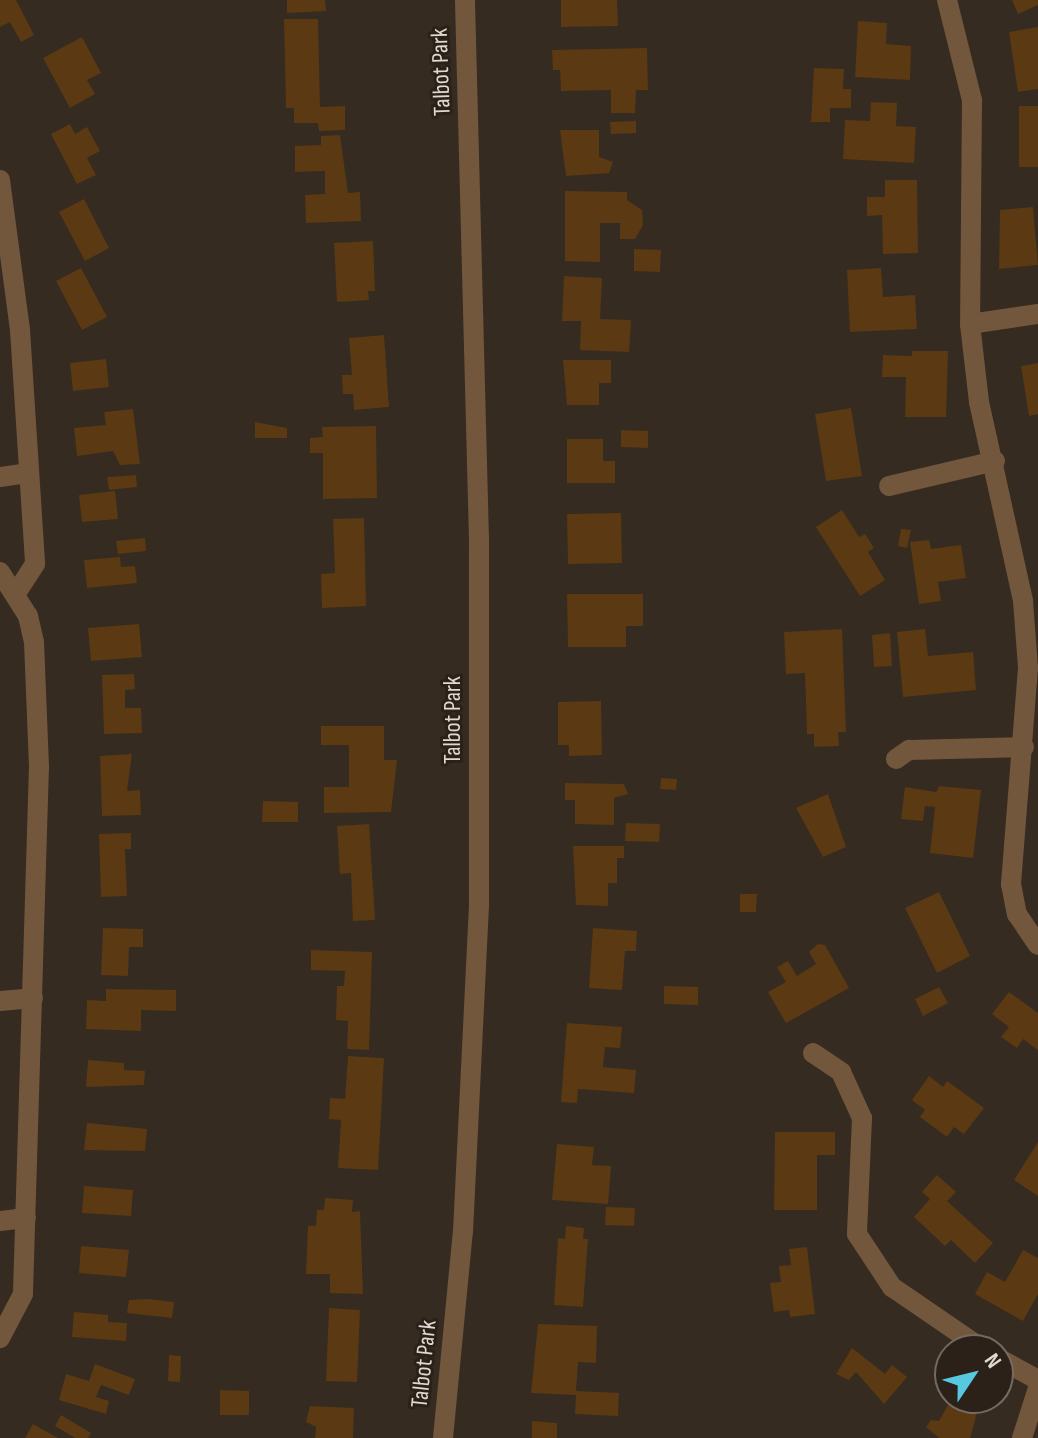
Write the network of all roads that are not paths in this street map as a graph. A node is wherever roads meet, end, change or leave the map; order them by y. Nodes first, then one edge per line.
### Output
1 (465, 0) edge
2 (947, 0) edge
3 (0, 180) edge
4 (1038, 314) edge
5 (970, 324) junction
6 (995, 461) junction
7 (29, 473) junction
8 (0, 477) edge
9 (889, 486) dead end
10 (0, 572) edge
11 (16, 593) junction
12 (1030, 600) edge
13 (1024, 747) junction
14 (896, 759) dead end
15 (1038, 945) edge
16 (33, 998) junction
17 (0, 1001) edge
18 (813, 1053) dead end
19 (26, 1218) junction
20 (0, 1221) edge
21 (961, 1334) edge
22 (0, 1338) edge
23 (1014, 1367) edge
24 (1038, 1380) edge
25 (1038, 1388) edge
26 (443, 1438) edge
27 (1022, 1438) edge

1 - 26 street, Talbot Park
2 - 5 street
3 - 7 street
4 - 5 street
5 - 6 street
6 - 9 street
6 - 12 street
7 - 8 street
7 - 11 street
10 - 11 street
11 - 16 street
12 - 13 street
13 - 14 street
13 - 15 street
16 - 17 street
16 - 19 street
18 - 21 street
19 - 20 street
19 - 22 street
23 - 24 street
25 - 27 street

